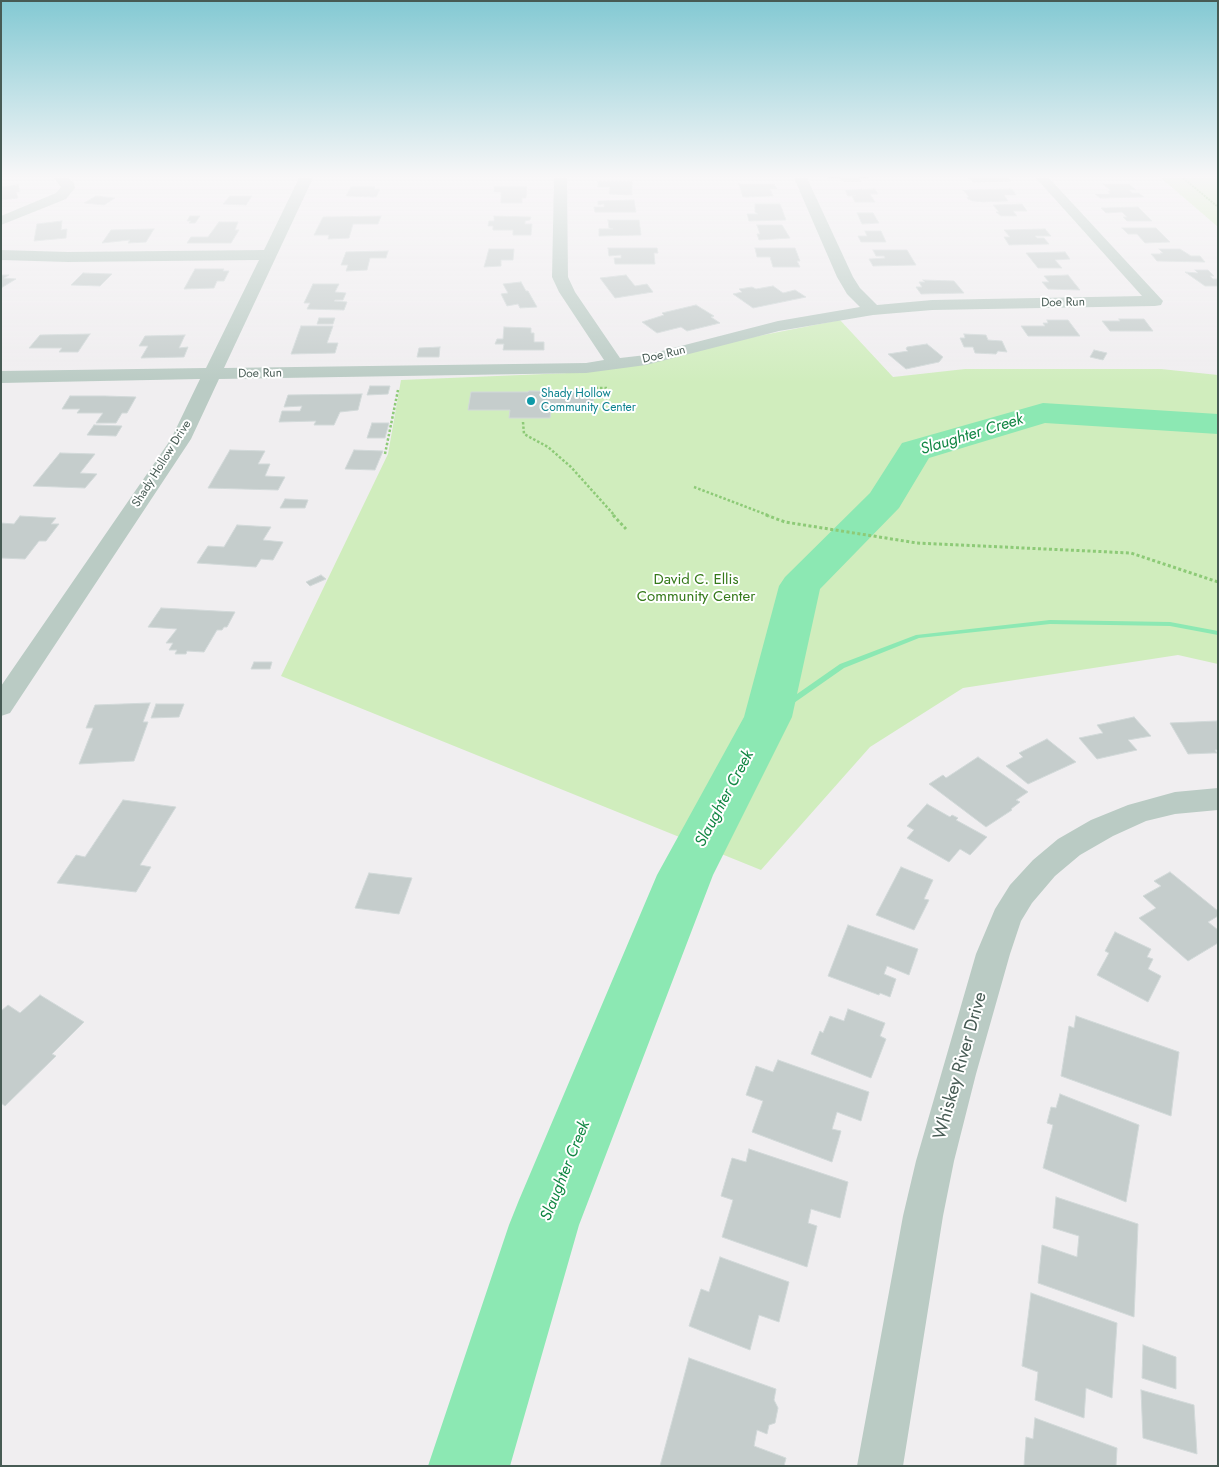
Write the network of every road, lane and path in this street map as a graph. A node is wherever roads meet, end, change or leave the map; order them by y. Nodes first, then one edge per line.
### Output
1 (274, 246) edge
2 (560, 246) edge
3 (831, 246) edge
4 (1104, 246) edge
5 (1, 255) edge
6 (270, 255) junction
7 (873, 310) junction
8 (616, 364) junction
9 (402, 372) junction
10 (212, 375) junction
11 (1, 378) edge
12 (523, 422) dead end
13 (385, 454) dead end
14 (694, 487) dead end
15 (626, 529) dead end
16 (1218, 582) edge
17 (1, 707) edge
18 (1218, 799) edge
19 (880, 1466) edge

1 - 6 street, Shady Hollow Drive
2 - 8 street
3 - 7 street
4 - 7 street, Doe Run
5 - 6 street
6 - 10 street, Shady Hollow Drive
7 - 8 street, Doe Run
8 - 9 street, Doe Run
9 - 10 street, Doe Run
9 - 13 path
10 - 11 street, Doe Run
10 - 17 street, Shady Hollow Drive
12 - 15 path
14 - 16 path
18 - 19 street, Whiskey River Drive

